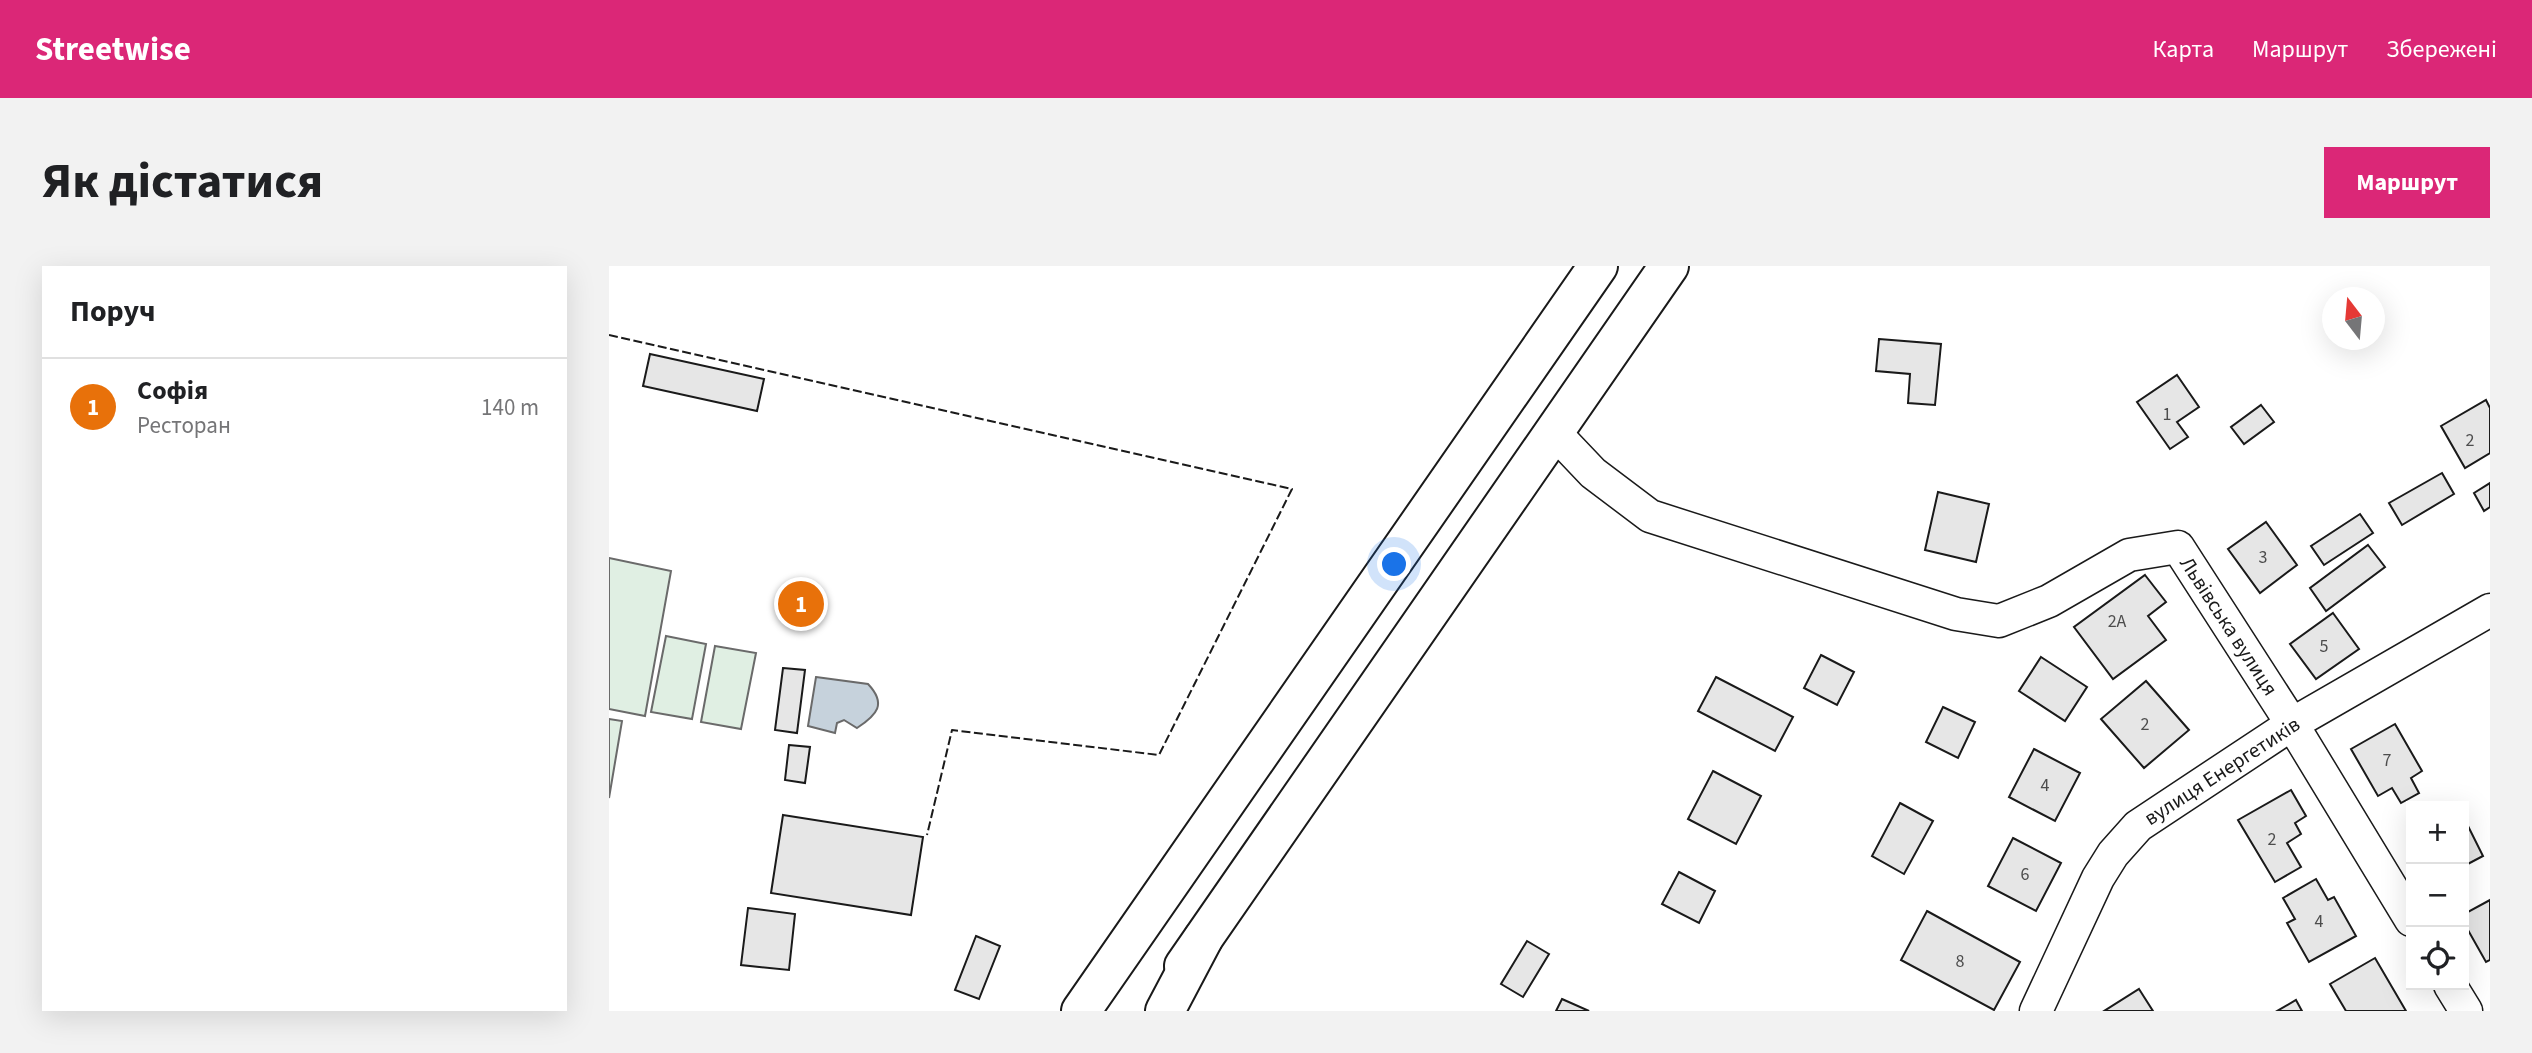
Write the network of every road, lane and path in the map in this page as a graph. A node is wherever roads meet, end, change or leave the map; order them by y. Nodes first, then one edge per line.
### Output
1 (1598, 266) edge
2 (1669, 266) edge
3 (1553, 432) junction
4 (2490, 610) edge
5 (2292, 724) junction
6 (2406, 912) edge
7 (1203, 939) junction
8 (2453, 990) edge
9 (1081, 1011) edge
10 (1153, 1011) edge
11 (1165, 1011) edge
12 (2036, 1011) edge
13 (2466, 1011) edge

1 - 9 main road
2 - 3 main road
3 - 5 street, Львівська вулиця
3 - 7 main road
4 - 5 street, вулиця Енергетиків
5 - 6 street, Львівська вулиця
5 - 12 street, вулиця Енергетиків
7 - 10 main road
7 - 11 main road
8 - 13 street

